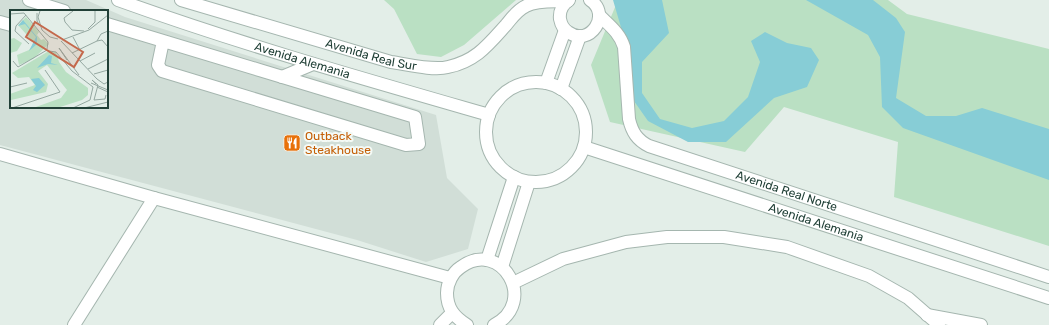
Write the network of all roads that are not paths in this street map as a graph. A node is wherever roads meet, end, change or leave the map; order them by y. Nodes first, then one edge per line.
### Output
1 (29, 0) edge
2 (118, 0) edge
3 (181, 0) edge
4 (568, 0) edge
5 (592, 1) edge
6 (544, 2) junction
7 (61, 10) edge
8 (599, 15) junction
9 (560, 16) junction
10 (0, 22) edge
11 (108, 24) edge
12 (10, 25) edge
13 (612, 28) junction
14 (565, 30) junction
15 (594, 30) junction
16 (580, 36) junction
17 (164, 41) junction
18 (313, 64) junction
19 (282, 77) junction
20 (546, 83) junction
21 (561, 89) junction
22 (489, 115) junction
23 (584, 148) junction
24 (0, 154) edge
25 (514, 178) junction
26 (529, 182) junction
27 (154, 198) junction
28 (487, 260) junction
29 (502, 267) junction
30 (1049, 277) edge
31 (450, 278) junction
32 (513, 283) junction
33 (1049, 298) edge
34 (452, 313) junction
35 (927, 315) junction
36 (74, 325) edge
37 (440, 325) edge
38 (467, 325) edge
39 (494, 325) edge
40 (939, 325) edge
41 (981, 325) edge

1 - 7 street
2 - 18 street, Avenida Alemania
3 - 6 street, Avenida Real Sur
4 - 6 street, Avenida Real Sur
4 - 9 street
5 - 8 street, Avenida Real Norte
6 - 9 street
8 - 13 street, Avenida Real Norte
8 - 15 street
9 - 14 street
10 - 12 street
11 - 17 street
13 - 15 street
13 - 30 street, Avenida Real Norte
14 - 16 street
14 - 20 street
15 - 16 street
16 - 21 street
17 - 19 street
17 - 19 street
18 - 19 street
18 - 22 street, Avenida Alemania
20 - 21 street
20 - 22 street
21 - 23 street
22 - 25 street
23 - 26 street
23 - 33 street, Avenida Alemania
24 - 27 street
25 - 26 street
25 - 28 street
26 - 29 street
27 - 31 street
27 - 36 street
28 - 29 street
28 - 31 street
29 - 32 street
31 - 34 street
32 - 35 street
32 - 39 street
34 - 37 street
34 - 38 street
35 - 40 street
35 - 41 street

